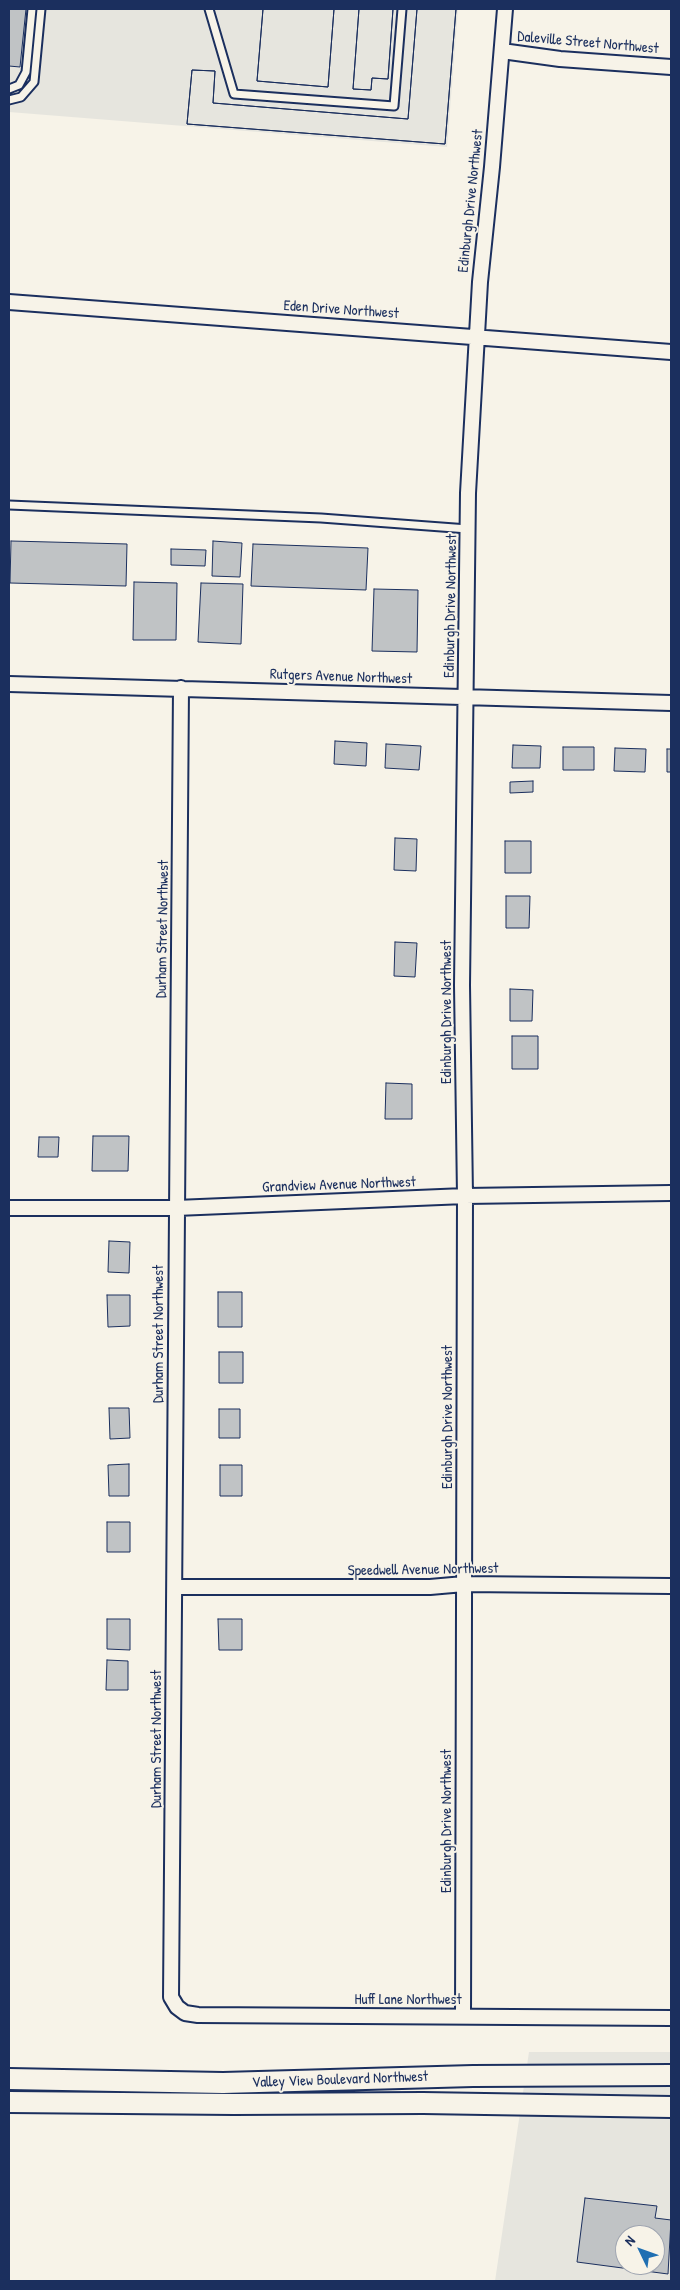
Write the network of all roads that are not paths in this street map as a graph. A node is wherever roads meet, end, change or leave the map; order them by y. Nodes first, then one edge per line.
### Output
1 (32, 9) edge
2 (42, 9) edge
3 (209, 9) edge
4 (402, 9) edge
5 (505, 9) edge
6 (502, 51) junction
7 (671, 67) edge
8 (9, 89) edge
9 (9, 100) edge
10 (9, 302) edge
11 (476, 337) junction
12 (671, 352) edge
13 (9, 505) edge
14 (468, 529) junction
15 (9, 684) edge
16 (181, 688) junction
17 (466, 698) junction
18 (671, 703) edge
19 (671, 1193) edge
20 (465, 1196) junction
21 (9, 1208) edge
22 (176, 1208) junction
23 (464, 1584) junction
24 (671, 1586) edge
25 (175, 1587) junction
26 (172, 1980) joint
27 (463, 2016) junction
28 (671, 2018) edge
29 (671, 2075) edge
30 (9, 2078) edge
31 (9, 2102) edge
32 (670, 2108) edge

1 - 8 lane
2 - 9 lane
3 - 4 lane
5 - 6 street, Edinburgh Drive Northwest
6 - 7 street, Daleville Street Northwest
6 - 11 street, Edinburgh Drive Northwest
10 - 11 street, Eden Drive Northwest
11 - 12 street, Eden Drive Northwest
11 - 14 street, Edinburgh Drive Northwest
13 - 14 lane
14 - 17 street, Edinburgh Drive Northwest
15 - 16 street, Rutgers Avenue Northwest
16 - 17 street, Rutgers Avenue Northwest
16 - 22 street, Durham Street Northwest
17 - 18 street, Rutgers Avenue Northwest
17 - 20 street, Edinburgh Drive Northwest
19 - 20 street, Grandview Avenue Northwest
20 - 22 street, Grandview Avenue Northwest
20 - 23 street, Edinburgh Drive Northwest
21 - 22 street, Grandview Avenue Northwest
22 - 25 street, Durham Street Northwest
23 - 24 street, Speedwell Avenue Northwest
23 - 25 street, Speedwell Avenue Northwest
23 - 27 street, Edinburgh Drive Northwest
25 - 26 street, Durham Street Northwest
26 - 27 street, Huff Lane Northwest
27 - 28 street, Huff Lane Northwest
29 - 30 main road, Valley View Boulevard Northwest
31 - 32 main road, Valley View Boulevard Northwest

